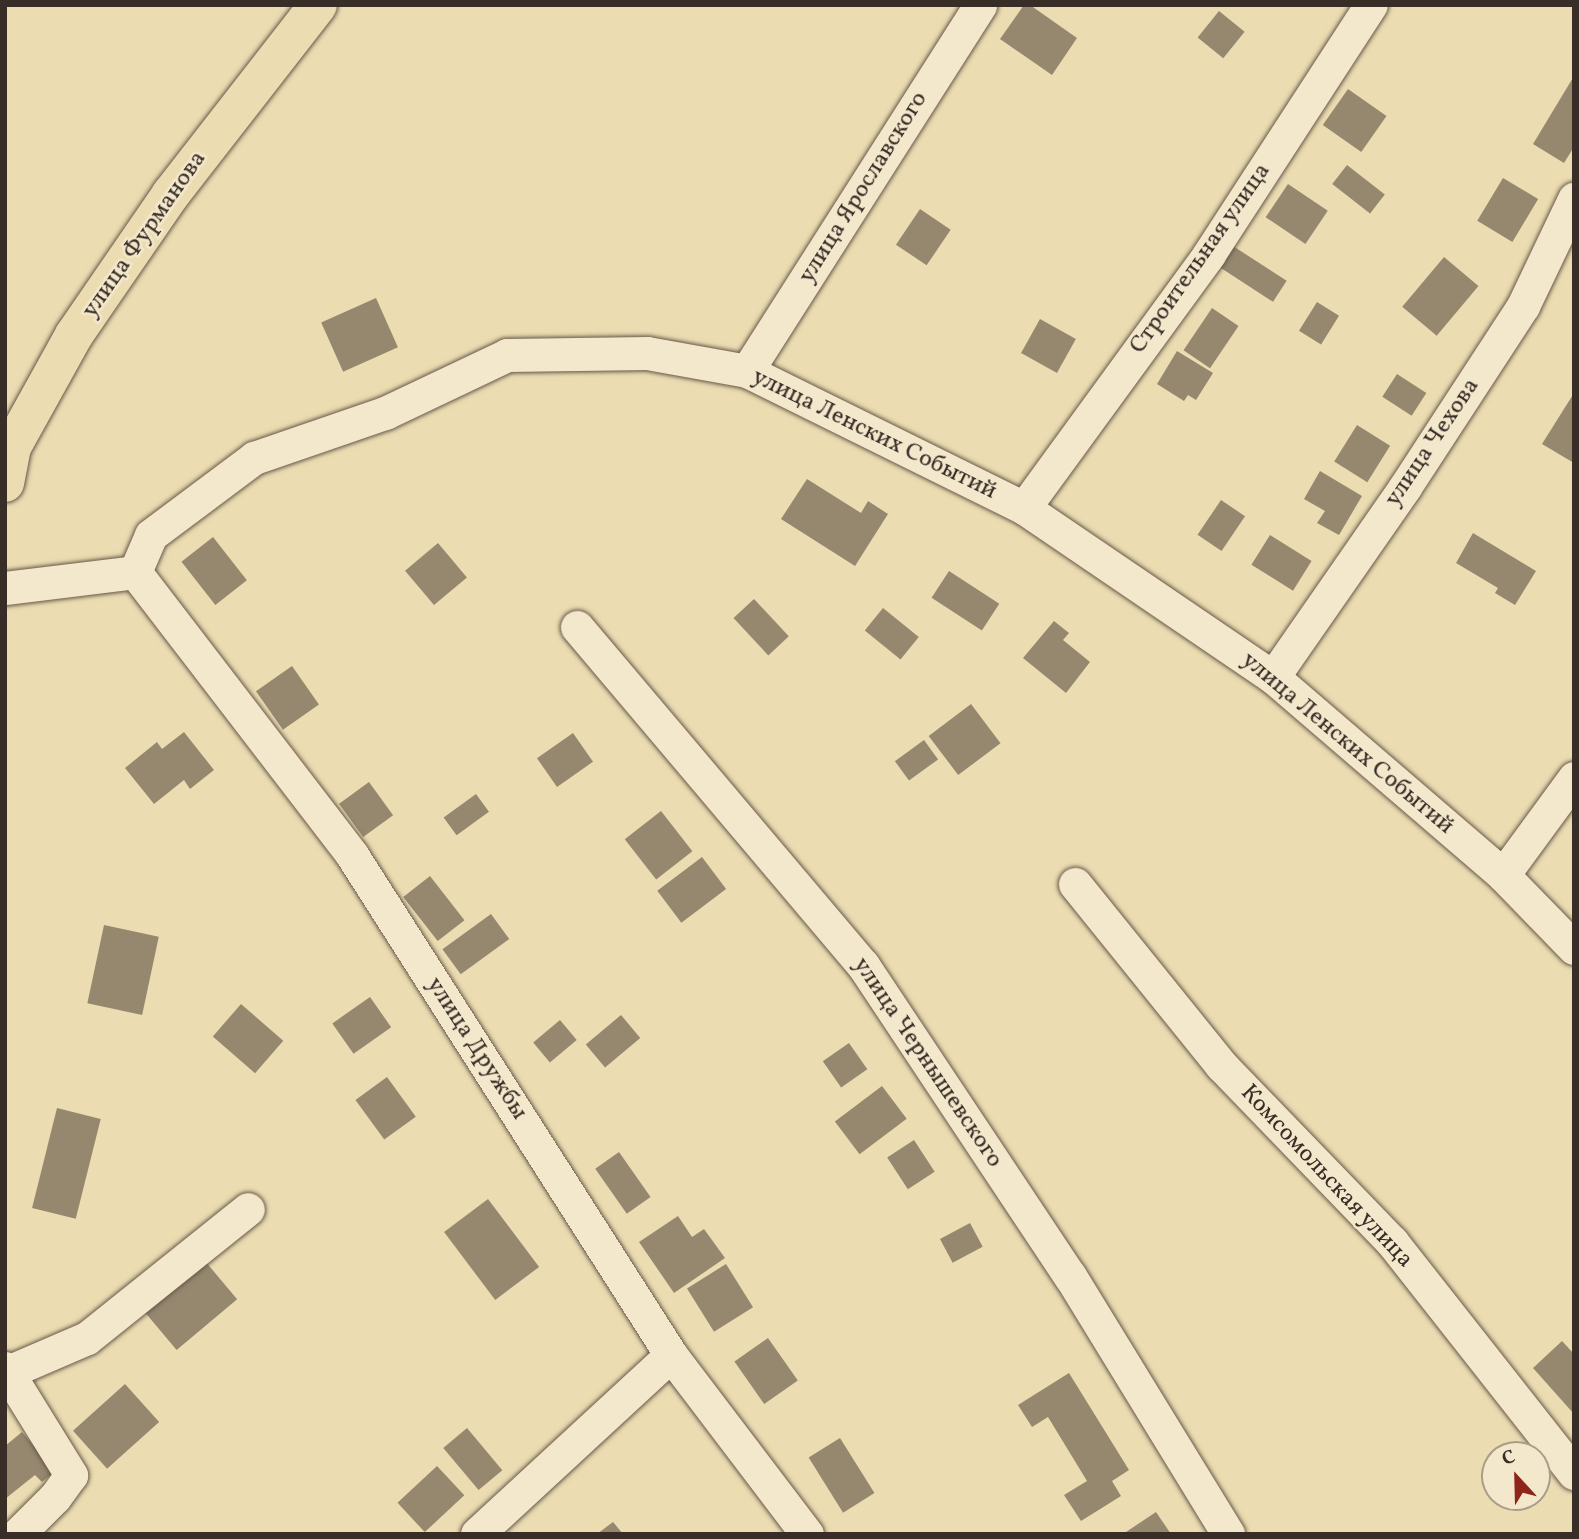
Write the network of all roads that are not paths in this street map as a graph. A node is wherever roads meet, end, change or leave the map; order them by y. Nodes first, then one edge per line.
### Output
1 (318, 5) edge
2 (980, 5) edge
3 (1371, 5) edge
4 (1574, 199) edge
5 (747, 371) junction
6 (5, 483) edge
7 (1024, 508) junction
8 (135, 572) junction
9 (5, 587) edge
10 (577, 627) dead end
11 (1273, 677) junction
12 (1574, 778) edge
13 (1503, 875) junction
14 (1075, 884) dead end
15 (1574, 948) edge
16 (248, 1209) dead end
17 (671, 1354) junction
18 (7, 1370) edge
19 (1574, 1473) edge
20 (18, 1534) edge
21 (477, 1534) edge
22 (807, 1534) edge
23 (1228, 1534) edge

1 - 6 main road, улица Фурманова
2 - 5 street, улица Ярославского
3 - 7 street, Строительная улица
4 - 11 street, улица Чехова
5 - 7 street, улица Ленских Событий
5 - 8 street, улица Ленских Событий
7 - 11 street, улица Ленских Событий
8 - 9 street
8 - 17 street, улица Дружбы
10 - 23 street, улица Чернышевского
11 - 13 street, улица Ленских Событий
12 - 13 street
13 - 15 street, улица Ленских Событий
14 - 19 street, Комсомольская улица
16 - 18 street
17 - 21 street
17 - 22 street, улица Дружбы
18 - 20 street

